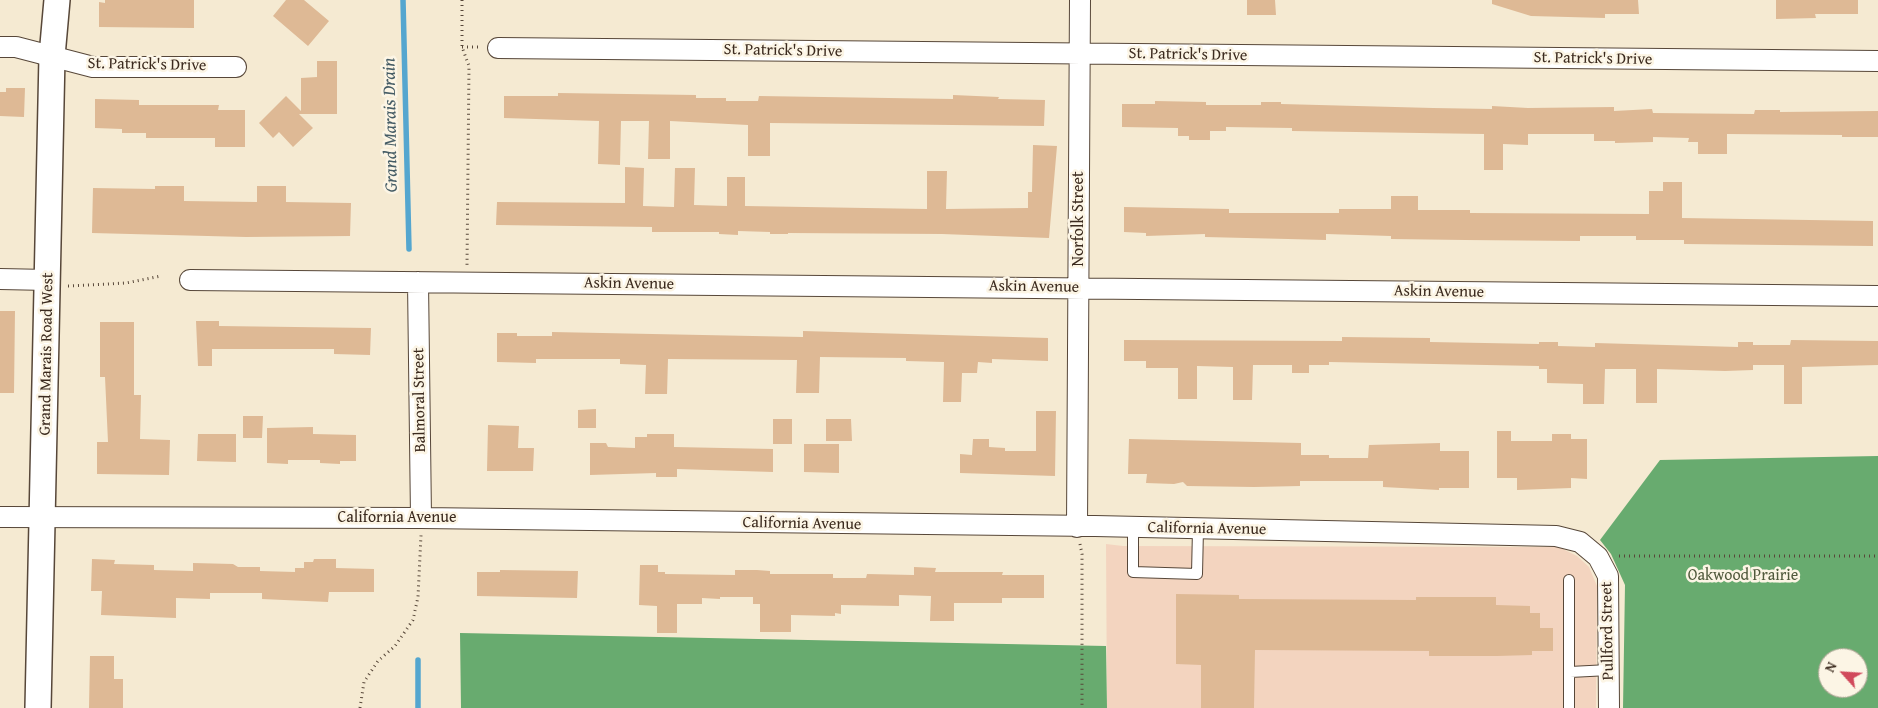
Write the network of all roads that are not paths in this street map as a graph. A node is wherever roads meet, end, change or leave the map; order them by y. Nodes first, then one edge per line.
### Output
1 (57, 0) edge
2 (1080, 0) edge
3 (0, 47) edge
4 (498, 48) dead end
5 (1080, 54) junction
6 (52, 56) junction
7 (1878, 61) edge
8 (236, 67) dead end
9 (0, 279) edge
10 (190, 280) dead end
11 (418, 282) junction
12 (56, 283) junction
13 (1078, 288) junction
14 (1878, 296) edge
15 (0, 517) edge
16 (43, 517) junction
17 (421, 525) junction
18 (1077, 527) junction
19 (1133, 527) junction
20 (1198, 528) junction
21 (1606, 556) joint
22 (1569, 580) dead end
23 (1610, 670) junction
24 (1570, 672) junction
25 (38, 708) edge
26 (1569, 708) edge
27 (1609, 708) edge

1 - 6 street, Grand Marais Road West
2 - 5 street, Norfolk Street
3 - 6 street, St. Patrick's Drive
4 - 5 street, St. Patrick's Drive
5 - 7 street, St. Patrick's Drive
5 - 13 street, Norfolk Street
6 - 8 street, St. Patrick's Drive
6 - 12 street, Grand Marais Road West
9 - 12 street
10 - 11 street, Askin Avenue
11 - 13 street, Askin Avenue
11 - 17 street, Balmoral Street
12 - 16 street, Grand Marais Road West
13 - 14 street, Askin Avenue
13 - 18 street, Norfolk Street
15 - 16 street, California Avenue
16 - 17 street, California Avenue
16 - 25 street, Grand Marais Road West
17 - 18 street, California Avenue
18 - 19 street, California Avenue
19 - 20 street, California Avenue
19 - 20 lane
20 - 21 street, California Avenue
21 - 23 street, Pullford Street
22 - 24 lane
23 - 24 lane
23 - 27 street, Pullford Street
24 - 26 lane

